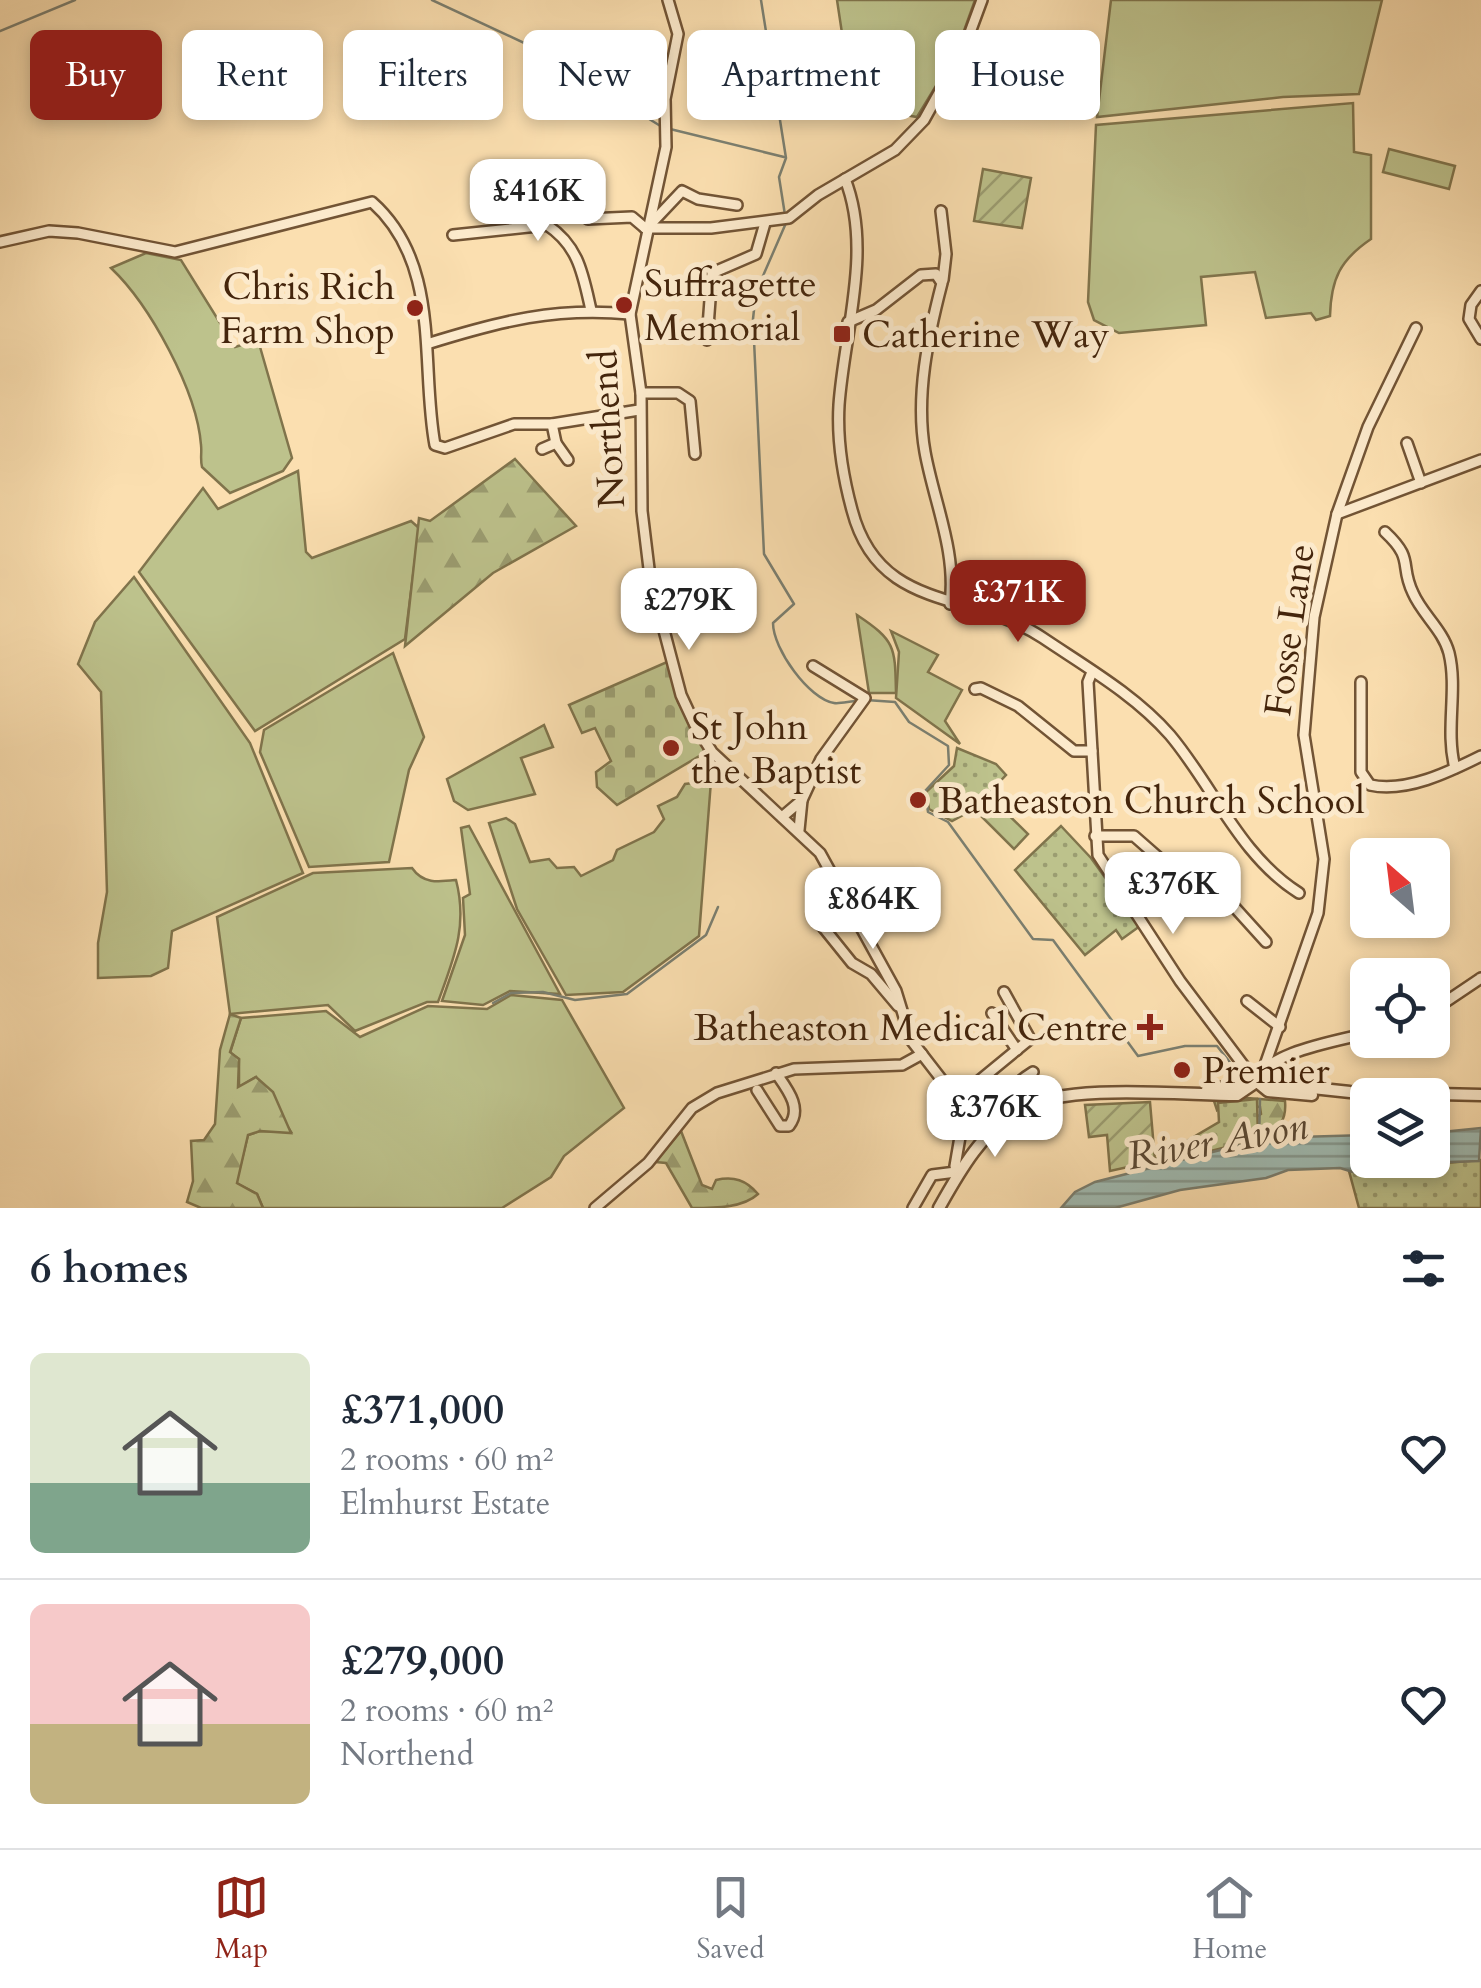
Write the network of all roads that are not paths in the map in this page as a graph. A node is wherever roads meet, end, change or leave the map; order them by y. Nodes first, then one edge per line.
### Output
1 (668, 0) edge
2 (982, 0) edge
3 (845, 179) junction
4 (850, 194) junction
5 (836, 195) dead end
6 (736, 205) dead end
7 (942, 211) dead end
8 (588, 219) dead end
9 (765, 223) junction
10 (645, 228) junction
11 (453, 235) dead end
12 (0, 242) edge
13 (942, 283) junction
14 (1481, 290) edge
15 (591, 310) junction
16 (630, 314) junction
17 (848, 322) junction
18 (1416, 328) dead end
19 (1481, 339) edge
20 (707, 340) dead end
21 (430, 343) junction
22 (641, 392) junction
23 (639, 410) junction
24 (552, 424) junction
25 (556, 444) junction
26 (1407, 444) dead end
27 (542, 450) dead end
28 (695, 454) dead end
29 (568, 460) dead end
30 (1481, 460) edge
31 (1420, 484) junction
32 (1337, 514) junction
33 (1386, 532) dead end
34 (1405, 532) dead end
35 (1396, 542) junction
36 (950, 604) junction
37 (813, 666) dead end
38 (1092, 672) junction
39 (1361, 682) dead end
40 (975, 689) dead end
41 (1092, 751) junction
42 (1481, 756) edge
43 (1455, 768) junction
44 (802, 800) junction
45 (782, 817) junction
46 (800, 832) junction
47 (1095, 836) junction
48 (1296, 887) dead end
49 (819, 922) dead end
50 (1266, 942) dead end
51 (1481, 978) edge
52 (1004, 992) dead end
53 (1450, 999) edge
54 (1247, 1001) dead end
55 (900, 1008) junction
56 (992, 1013) dead end
57 (1280, 1027) junction
58 (1350, 1039) edge
59 (1017, 1050) junction
60 (922, 1054) junction
61 (1264, 1065) junction
62 (776, 1072) junction
63 (1033, 1072) dead end
64 (1256, 1082) junction
65 (1350, 1089) edge
66 (757, 1090) dead end
67 (1450, 1096) edge
68 (1481, 1096) edge
69 (1350, 1097) edge
70 (958, 1100) junction
71 (1003, 1121) junction
72 (957, 1173) junction
73 (595, 1208) edge
74 (913, 1208) edge
75 (939, 1208) edge

1 - 10 street, Northend
2 - 3 street
3 - 4 street
3 - 9 street
4 - 5 street
4 - 17 street
6 - 10 street
7 - 13 street
8 - 10 street
9 - 10 street
9 - 20 street
10 - 16 street, Northend
11 - 15 street
12 - 21 street
13 - 17 street
13 - 36 street
14 - 19 street
15 - 16 street
15 - 21 street
16 - 22 street, Northend
17 - 36 street
18 - 32 street, Fosse Lane
21 - 24 street
22 - 23 street, Northend
22 - 28 street
23 - 24 street
23 - 45 street, Northend
24 - 25 street
25 - 27 street
25 - 29 street
26 - 31 street
30 - 31 street
31 - 32 street
32 - 57 street, Fosse Lane
33 - 35 street
34 - 35 street
35 - 43 street
36 - 38 street
37 - 44 street
38 - 41 street
38 - 48 street
39 - 43 street
40 - 41 street
41 - 47 street
42 - 43 street
44 - 45 street
44 - 46 street
45 - 46 street, Northend
46 - 55 street, Northend
47 - 50 street
47 - 64 street
49 - 55 street
51 - 53 street
52 - 59 street
54 - 57 street
55 - 60 street
56 - 59 street
57 - 61 street, Fosse Lane
58 - 61 street
59 - 70 street
60 - 62 street
60 - 70 street
61 - 64 street, Fosse Lane
62 - 66 street
62 - 73 street
63 - 71 street
64 - 65 street
64 - 69 street
64 - 71 street
67 - 68 street
70 - 72 street
71 - 72 street
72 - 74 street
72 - 75 street

